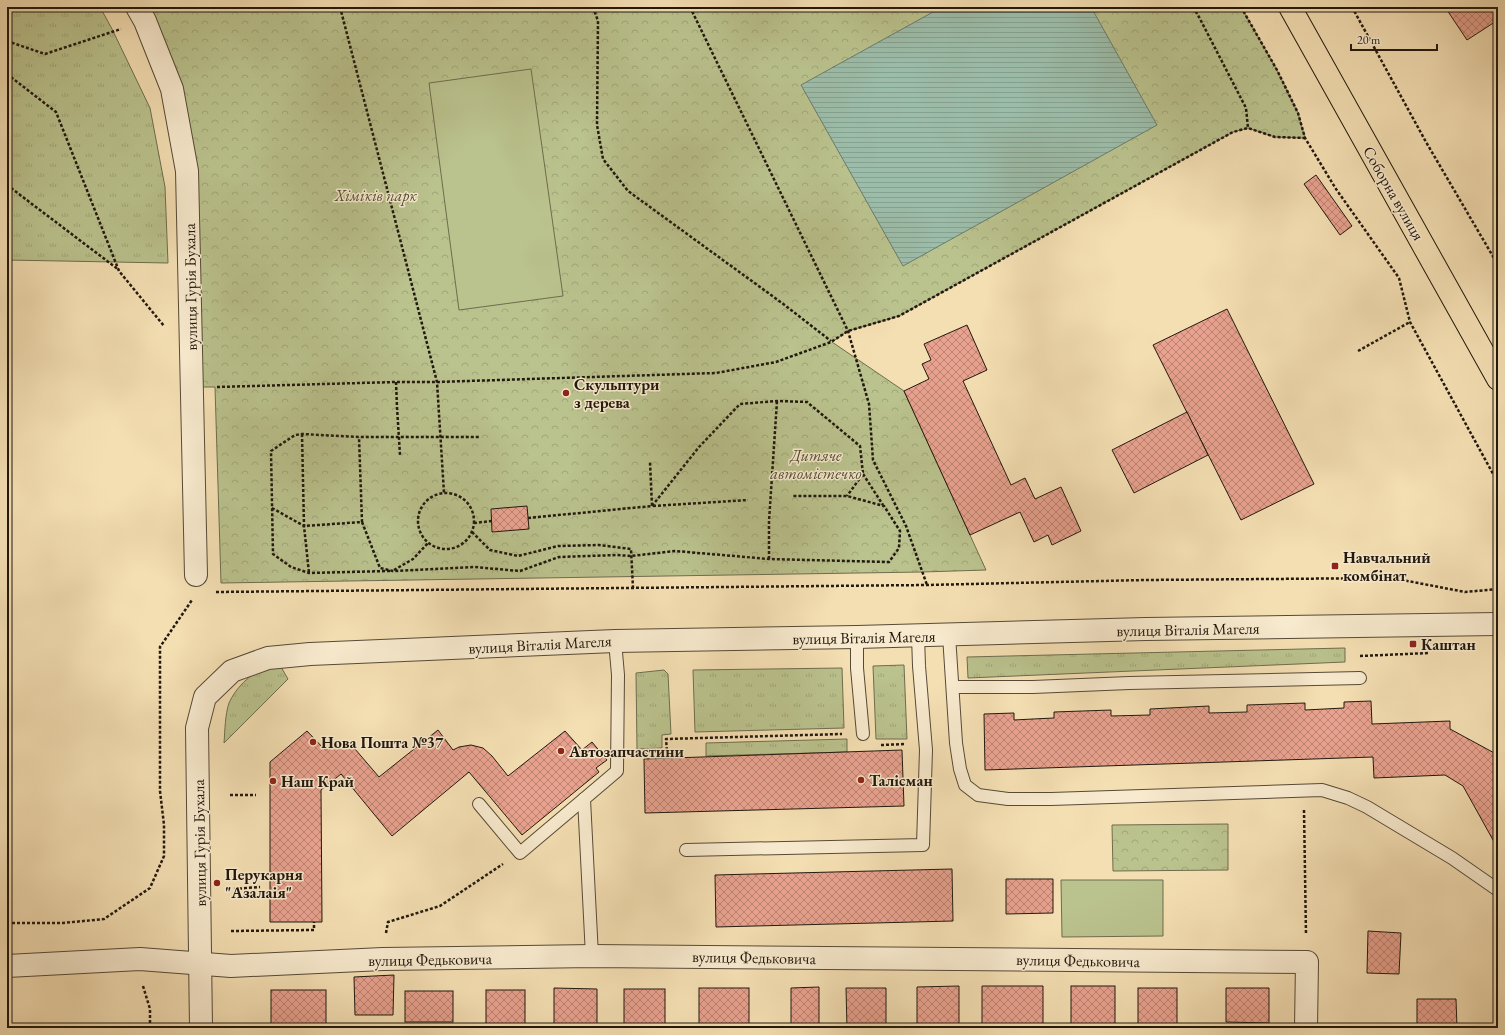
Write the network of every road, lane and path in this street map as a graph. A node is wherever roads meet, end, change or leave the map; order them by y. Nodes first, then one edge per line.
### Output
1 (340, 7) edge
2 (593, 7) edge
3 (690, 7) edge
4 (1193, 7) edge
5 (1241, 7) edge
6 (1290, 7) edge
7 (1352, 7) edge
8 (141, 14) edge
9 (7, 42) edge
10 (7, 74) edge
11 (1248, 128) junction
12 (1305, 138) junction
13 (7, 185) edge
14 (1498, 265) edge
15 (119, 271) junction
16 (1410, 322) junction
17 (848, 331) junction
18 (831, 342) junction
19 (1358, 351) dead end
20 (192, 360) junction
21 (1498, 379) edge
22 (396, 382) junction
23 (436, 382) junction
24 (215, 387) dead end
25 (777, 401) junction
26 (302, 434) junction
27 (359, 436) junction
28 (440, 437) junction
29 (480, 437) dead end
30 (400, 455) dead end
31 (650, 462) dead end
32 (863, 474) junction
33 (1498, 483) edge
34 (444, 493) junction
35 (793, 496) dead end
36 (847, 496) junction
37 (748, 500) dead end
38 (652, 506) junction
39 (884, 506) junction
40 (272, 508) junction
41 (528, 518) dead end
42 (492, 521) dead end
43 (362, 522) junction
44 (474, 523) junction
45 (304, 526) junction
46 (472, 532) junction
47 (428, 543) junction
48 (631, 556) junction
49 (769, 559) junction
50 (393, 571) junction
51 (309, 573) junction
52 (196, 575) dead end
53 (927, 585) junction
54 (632, 588) junction
55 (1498, 589) edge
56 (213, 592) dead end
57 (193, 598) dead end
58 (1498, 624) edge
59 (949, 635) junction
60 (918, 636) junction
61 (857, 637) junction
62 (615, 641) junction
63 (1437, 653) dead end
64 (232, 671) joint
65 (1360, 678) joint
66 (954, 687) junction
67 (863, 734) junction
68 (926, 744) junction
69 (616, 755) junction
70 (1303, 790) junction
71 (230, 795) dead end
72 (256, 795) dead end
73 (584, 799) junction
74 (480, 804) dead end
75 (686, 850) dead end
76 (520, 853) junction
77 (260, 887) dead end
78 (234, 889) dead end
79 (1498, 890) edge
80 (314, 922) dead end
81 (7, 923) edge
82 (231, 931) dead end
83 (592, 956) junction
84 (383, 959) junction
85 (1307, 962) junction
86 (201, 964) junction
87 (7, 966) edge
88 (201, 1028) edge
89 (1306, 1028) edge

1 - 23 path
2 - 18 path
3 - 17 path
4 - 11 path
5 - 12 path
6 - 21 main road, Соборна вулиця
7 - 14 path
8 - 9 path
8 - 20 street, вулиця Гурія Бухала
10 - 15 path
11 - 12 path
11 - 17 path
12 - 16 path
13 - 15 path
15 - 20 path
16 - 19 path
16 - 33 path
17 - 18 path
17 - 53 path
18 - 23 path
20 - 52 street, вулиця Гурія Бухала
22 - 23 path
22 - 24 path
22 - 30 path, bridge
23 - 28 path
25 - 32 path
25 - 38 path
25 - 49 path
26 - 27 path
26 - 40 path
26 - 45 path
27 - 28 path
27 - 43 path
28 - 29 path
28 - 34 path
31 - 38 path
32 - 36 path
32 - 39 path
34 - 44 path
34 - 47 path
35 - 36 path
36 - 39 path
37 - 38 path
38 - 41 path
39 - 49 path
40 - 45 path
40 - 51 path
42 - 44 path
43 - 45 path
43 - 50 path
44 - 46 path
45 - 51 path
46 - 47 path
46 - 48 path
47 - 50 path
48 - 49 path
48 - 50 path
48 - 54 path
50 - 51 path
53 - 54 path
53 - 55 path
54 - 56 path
57 - 81 path
58 - 59 street, вулиця Віталія Магеля
59 - 60 street, вулиця Віталія Магеля
59 - 66 lane
60 - 61 street, вулиця Віталія Магеля
60 - 68 lane
61 - 62 street, вулиця Віталія Магеля
61 - 67 lane
62 - 64 street, вулиця Віталія Магеля
62 - 69 lane
63 - 65 path
64 - 86 street, вулиця Гурія Бухала
65 - 66 lane
66 - 70 lane
67 - 68 path
67 - 69 path
68 - 75 lane
69 - 73 lane
70 - 79 lane
70 - 85 path
71 - 72 path
73 - 76 lane
73 - 83 lane
74 - 76 lane
76 - 84 path
77 - 78 path
80 - 82 path
83 - 84 street, вулиця Федьковича
83 - 85 street, вулиця Федьковича
84 - 86 street, вулиця Федьковича
85 - 89 street
86 - 87 street
86 - 88 street, вулиця Гурія Бухала

